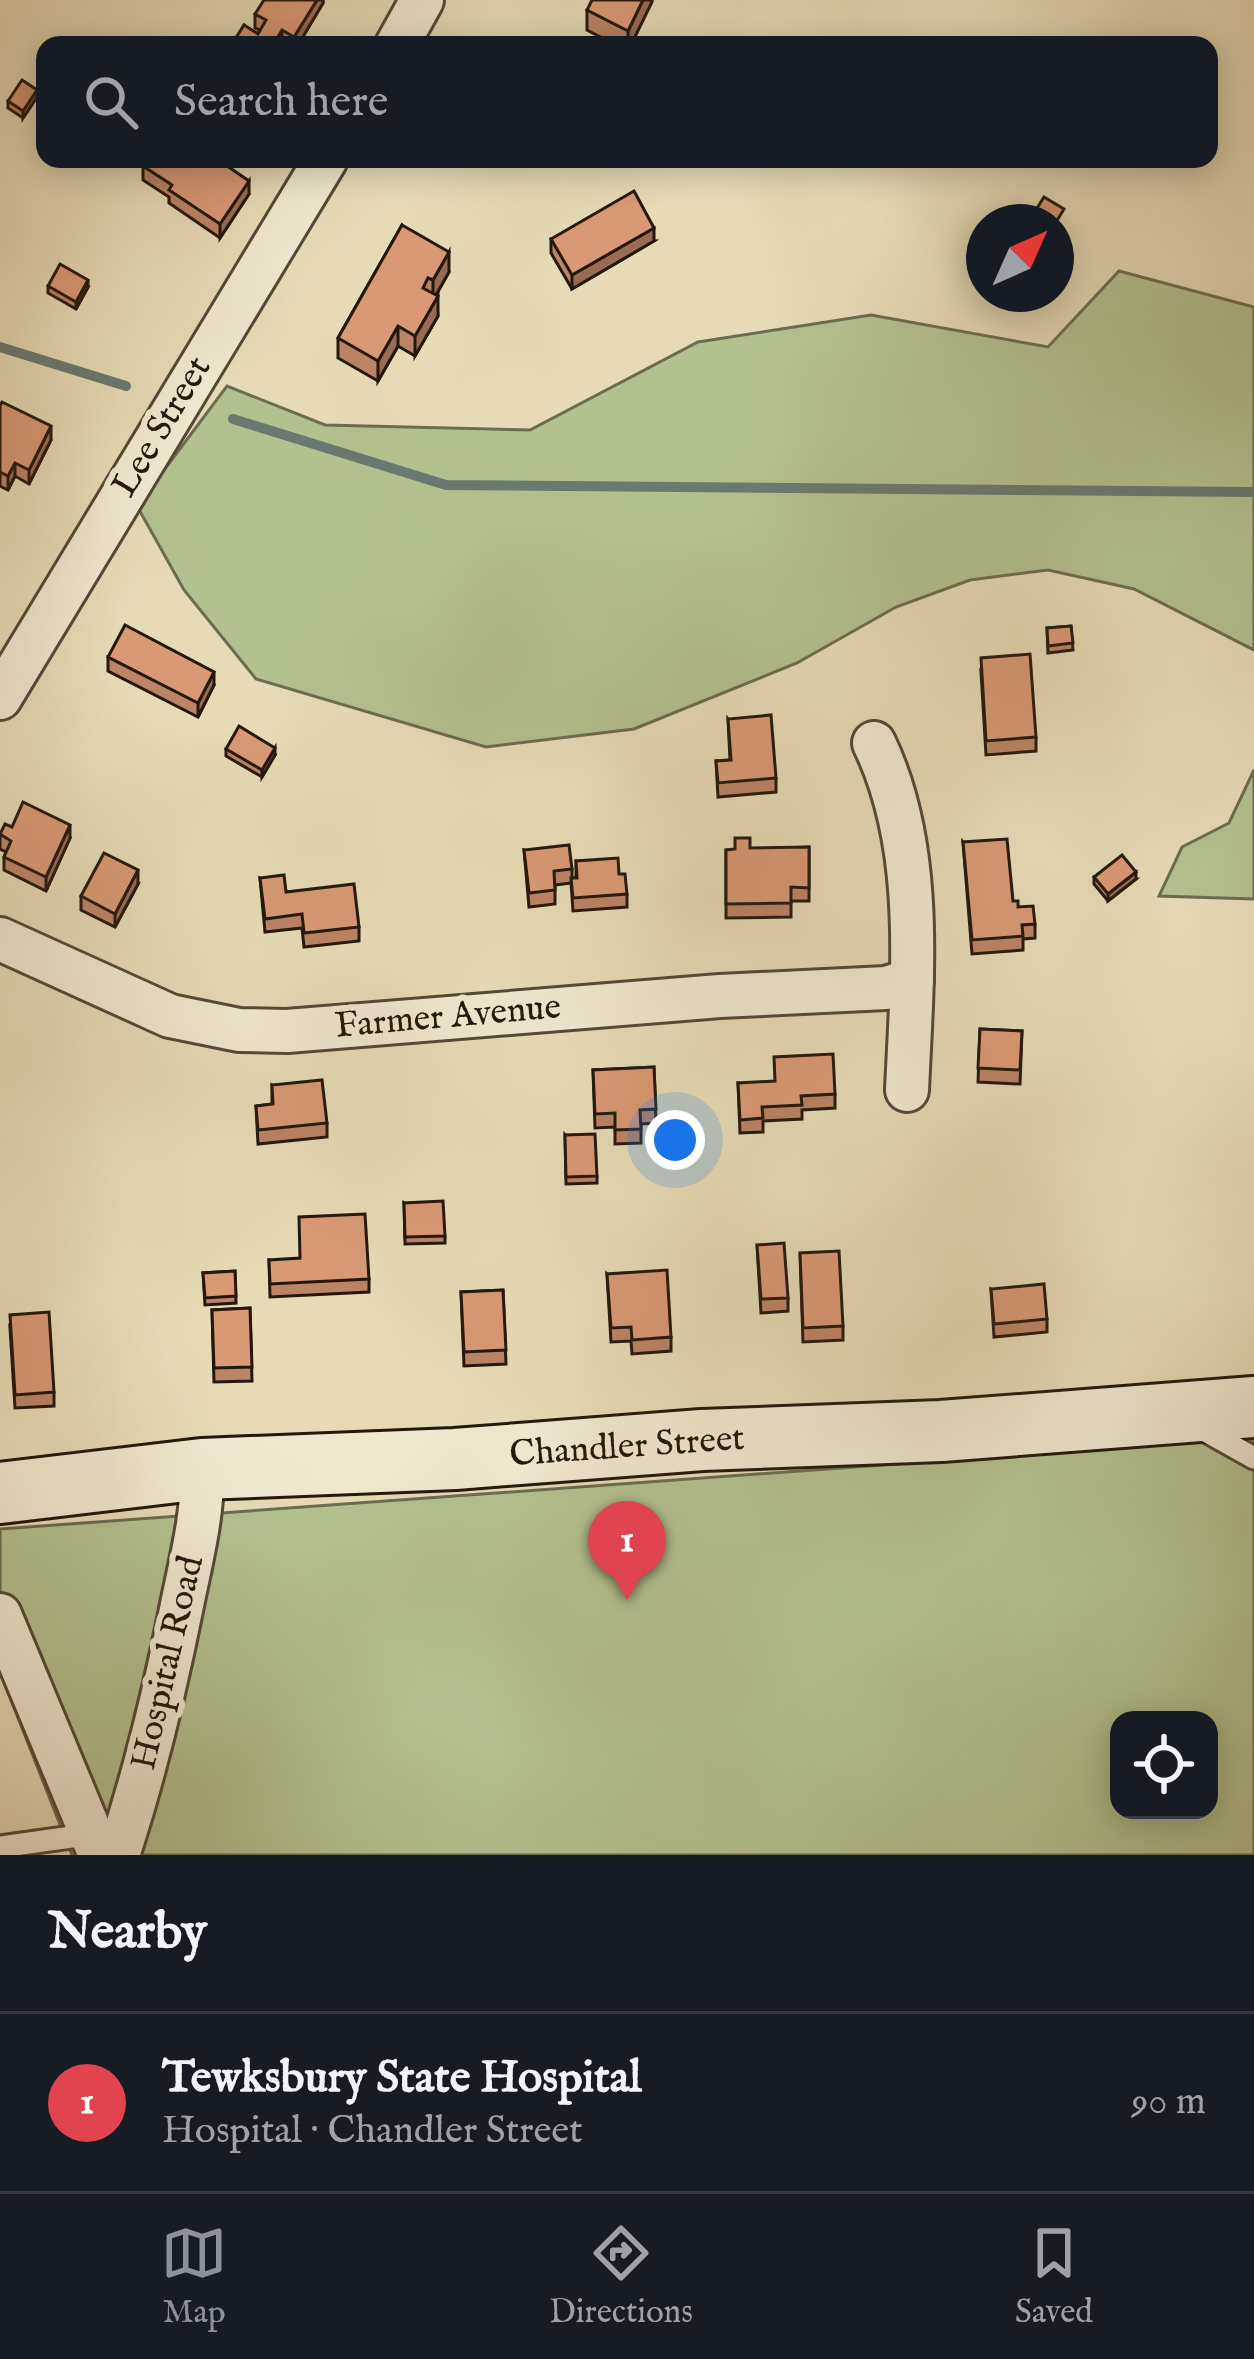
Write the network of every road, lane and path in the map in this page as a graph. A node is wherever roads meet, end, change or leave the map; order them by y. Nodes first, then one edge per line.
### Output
1 (422, 0) edge
2 (402, 36) edge
3 (321, 168) edge
4 (0, 698) edge
5 (874, 743) dead end
6 (0, 939) edge
7 (912, 980) junction
8 (907, 1090) dead end
9 (1254, 1407) edge
10 (1175, 1414) junction
11 (1254, 1458) edge
12 (202, 1469) junction
13 (0, 1492) edge
14 (0, 1616) edge
15 (0, 1847) edge
16 (104, 1848) edge
17 (28, 1849) edge

1 - 2 street
3 - 4 street, Lee Street
5 - 7 street
6 - 7 street, Farmer Avenue
7 - 8 street
9 - 10 street, Chandler Street
10 - 11 lane
10 - 12 street, Chandler Street
12 - 13 street, Chandler Street
12 - 16 street, Hospital Road
14 - 16 street
15 - 17 lane
16 - 17 lane

